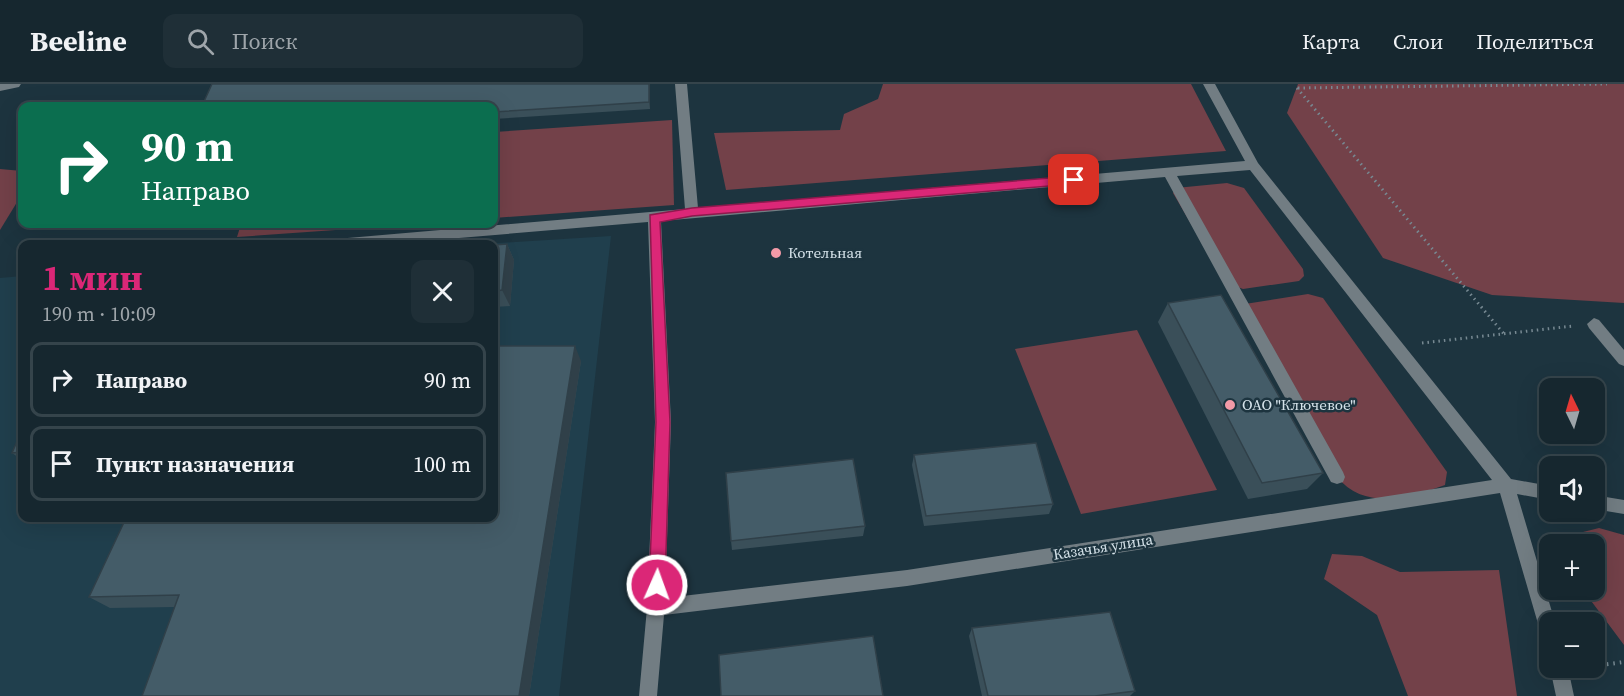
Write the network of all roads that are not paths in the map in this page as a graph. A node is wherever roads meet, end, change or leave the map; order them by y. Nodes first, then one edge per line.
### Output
1 (15, 84) edge
2 (681, 84) edge
3 (1209, 84) edge
4 (0, 87) edge
5 (1253, 165) junction
6 (1169, 172) junction
7 (692, 212) junction
8 (654, 218) junction
9 (385, 240) edge
10 (1594, 324) road end
11 (1624, 360) edge
12 (1337, 477) dead end
13 (1506, 485) junction
14 (1539, 491) edge
15 (1605, 504) edge
16 (1624, 507) edge
17 (656, 608) junction
18 (1544, 612) edge
19 (1561, 678) edge
20 (648, 696) edge
21 (1565, 696) edge

1 - 4 street
2 - 7 street
3 - 5 street
5 - 6 street
5 - 13 street
6 - 7 street
6 - 12 street
7 - 8 street
8 - 9 street
8 - 17 street
10 - 11 street
13 - 14 street, Казачья улица
13 - 17 street, Казачья улица
13 - 18 street
15 - 16 street
17 - 20 street
19 - 21 street

